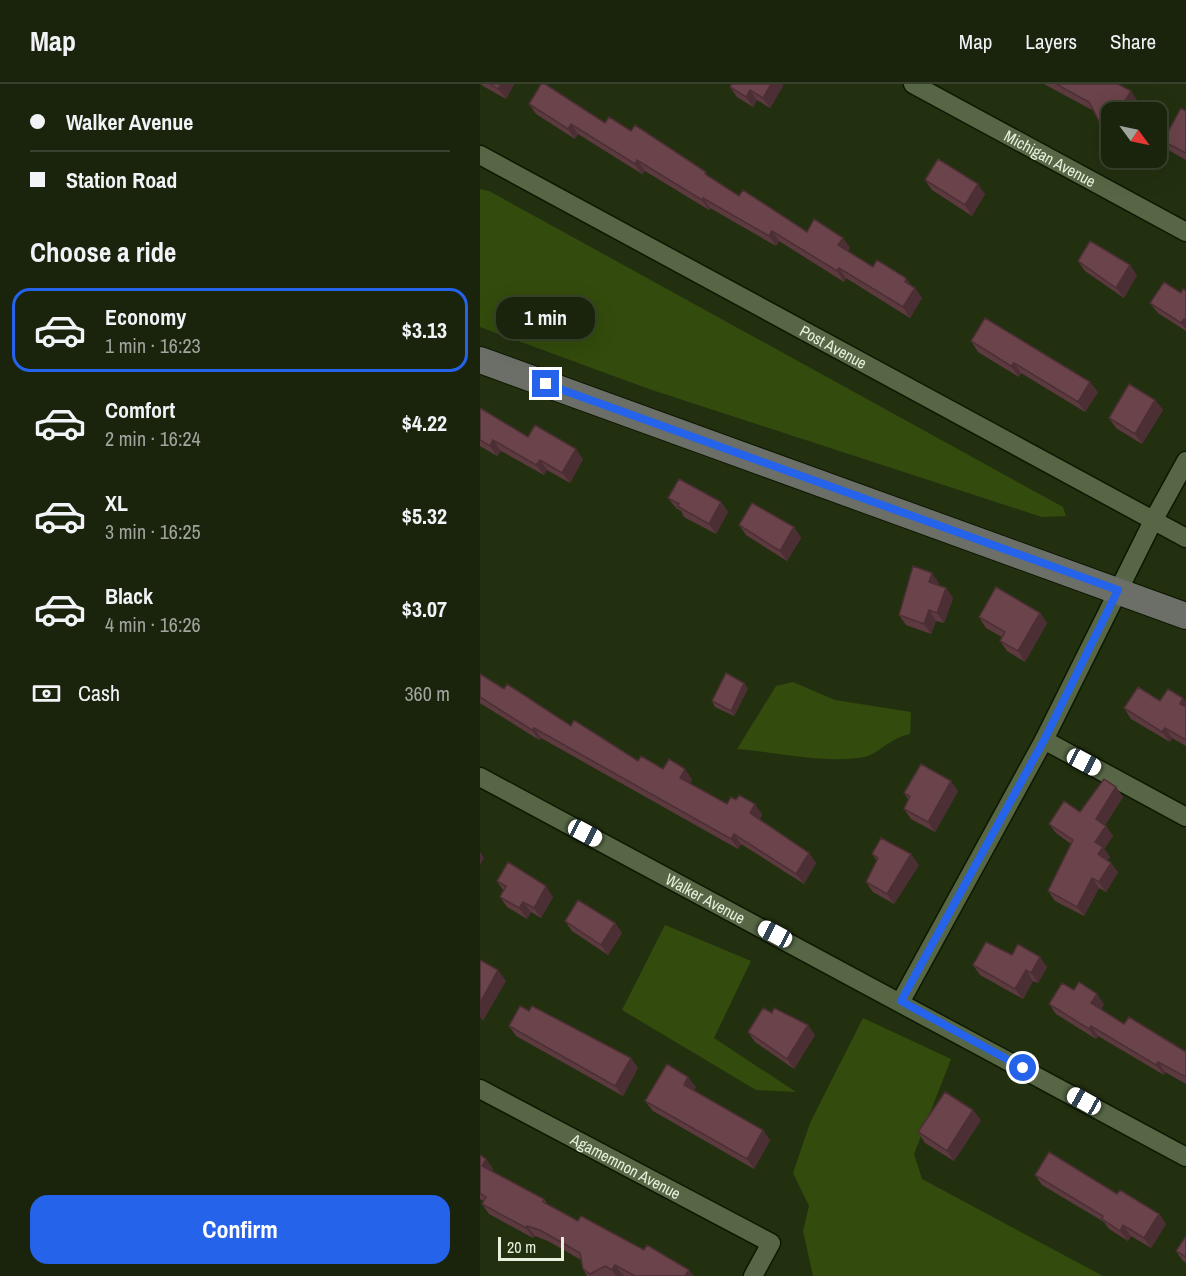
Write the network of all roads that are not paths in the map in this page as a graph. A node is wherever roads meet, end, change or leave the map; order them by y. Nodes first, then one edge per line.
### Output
1 (914, 84) edge
2 (480, 155) edge
3 (1186, 232) edge
4 (480, 360) edge
5 (1186, 461) edge
6 (1153, 521) junction
7 (1186, 538) edge
8 (1118, 590) junction
9 (1186, 616) edge
10 (1044, 740) junction
11 (480, 777) edge
12 (1186, 817) edge
13 (901, 1001) junction
14 (480, 1089) edge
15 (1186, 1156) edge
16 (753, 1276) edge

1 - 3 street, Michigan Avenue
2 - 6 street, Post Avenue
4 - 8 main road
5 - 6 street
6 - 7 street, Post Avenue
6 - 8 street
8 - 9 main road
8 - 10 street
10 - 12 street
10 - 13 street
11 - 13 street, Walker Avenue
13 - 15 street, Walker Avenue
14 - 16 street, Agamemnon Avenue

